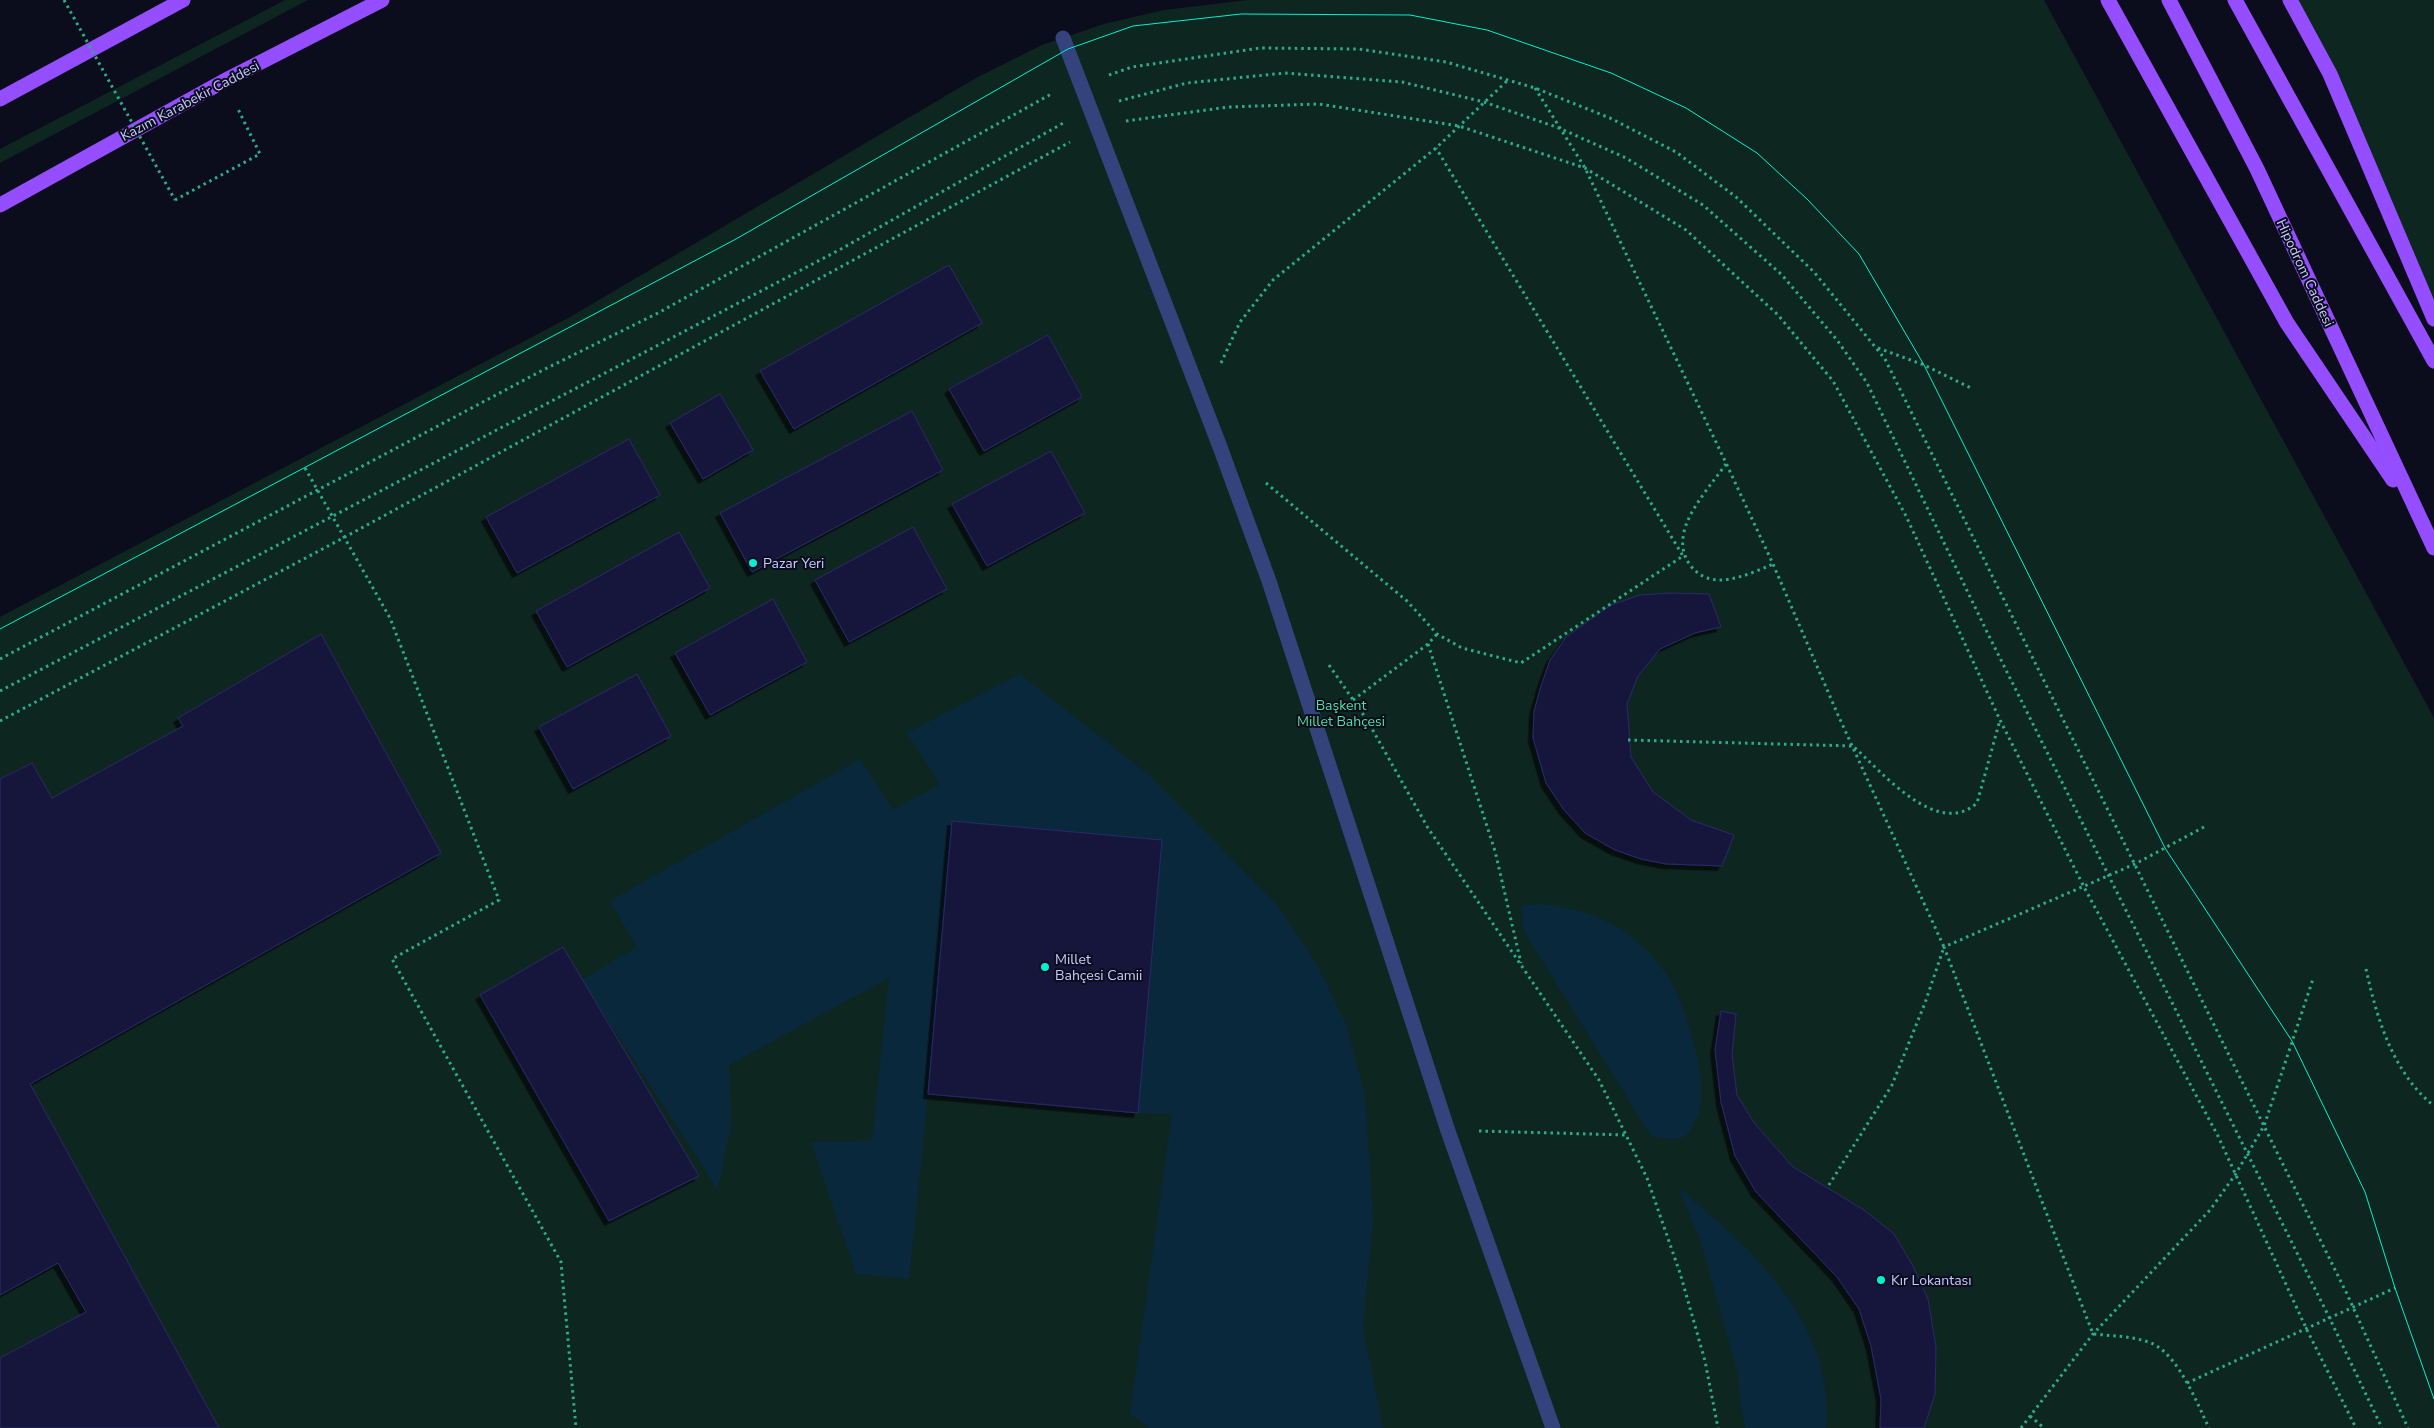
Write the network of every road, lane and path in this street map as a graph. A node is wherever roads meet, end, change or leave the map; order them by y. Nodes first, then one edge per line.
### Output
1 (64, 0) edge
2 (183, 0) edge
3 (2108, 0) edge
4 (2169, 0) edge
5 (2235, 0) edge
6 (2290, 0) edge
7 (380, 1) edge
8 (1064, 38) dead end
9 (1508, 80) junction
10 (224, 81) junction
11 (1082, 83) junction
12 (1535, 88) junction
13 (0, 99) edge
14 (1484, 102) junction
15 (1092, 112) junction
16 (1459, 126) junction
17 (1559, 128) junction
18 (1100, 134) junction
19 (1436, 148) junction
20 (1585, 168) junction
21 (0, 205) edge
22 (2434, 319) edge
23 (1877, 348) junction
24 (2434, 362) edge
25 (1219, 372) dead end
26 (1971, 388) dead end
27 (1726, 463) junction
28 (305, 468) dead end
29 (1262, 480) dead end
30 (318, 490) junction
31 (332, 515) junction
32 (2420, 520) junction
33 (345, 537) junction
34 (2434, 548) edge
35 (1683, 556) junction
36 (1774, 564) junction
37 (1437, 634) junction
38 (1428, 644) junction
39 (0, 659) edge
40 (1326, 660) dead end
41 (0, 691) edge
42 (1353, 700) junction
43 (2000, 720) junction
44 (0, 721) edge
45 (1628, 740) dead end
46 (1853, 746) junction
47 (2204, 827) dead end
48 (2135, 864) junction
49 (2109, 875) junction
50 (2084, 887) junction
51 (1944, 947) junction
52 (1522, 966) junction
53 (2366, 969) dead end
54 (2313, 979) dead end
55 (2434, 1106) edge
56 (2264, 1126) junction
57 (1448, 1130) junction
58 (1626, 1135) junction
59 (2248, 1154) junction
60 (2236, 1174) junction
61 (1827, 1188) dead end
62 (2395, 1288) dead end
63 (2353, 1307) junction
64 (2329, 1317) junction
65 (2306, 1328) junction
66 (2093, 1334) junction
67 (2187, 1383) junction
68 (2030, 1416) junction
69 (576, 1428) edge
70 (1554, 1428) edge
71 (1718, 1428) edge
72 (2021, 1428) edge
73 (2044, 1428) edge
74 (2209, 1428) edge
75 (2356, 1428) edge
76 (2382, 1428) edge
77 (2408, 1428) edge

1 - 10 path, bridge
2 - 13 main road
3 - 32 main road
4 - 32 main road, Hipodrom Caddesi
5 - 24 main road
6 - 22 main road
7 - 10 main road, Kazım Karabekir Caddesi
8 - 11 street
9 - 11 path
9 - 12 path
9 - 14 path
10 - 21 main road, Kazım Karabekir Caddesi
11 - 15 street
11 - 30 path
12 - 17 path
12 - 23 path
14 - 15 path
14 - 16 path
14 - 17 path
15 - 18 street
15 - 31 path
16 - 18 path
16 - 19 path
16 - 20 path
17 - 20 path
17 - 49 path
18 - 33 path
18 - 57 street
19 - 25 path
19 - 35 path
20 - 27 path
20 - 43 path
23 - 26 path
23 - 48 path
27 - 35 path
27 - 36 path
28 - 30 path
29 - 37 path
30 - 31 path
30 - 39 path
31 - 33 path
31 - 41 path
32 - 34 main road, Hipodrom Caddesi
33 - 44 path
33 - 69 path
35 - 36 path
35 - 37 path
36 - 46 path
37 - 38 path
38 - 42 path
38 - 52 path
40 - 42 path
42 - 52 path
43 - 46 path
43 - 50 path
45 - 46 path
46 - 51 path
47 - 48 path
48 - 49 path
48 - 56 path
49 - 50 path
49 - 59 path
50 - 51 path
50 - 60 path
51 - 61 path
51 - 66 path
52 - 58 path
53 - 55 path
54 - 56 path
56 - 59 path
56 - 63 path
57 - 58 path
57 - 70 street
58 - 71 path
59 - 60 path
59 - 64 path
60 - 65 path
60 - 66 path
62 - 63 path
63 - 64 path
63 - 77 path
64 - 65 path
64 - 76 path
65 - 67 path
65 - 75 path
66 - 67 path
66 - 68 path
67 - 74 path
68 - 72 path
68 - 73 path

